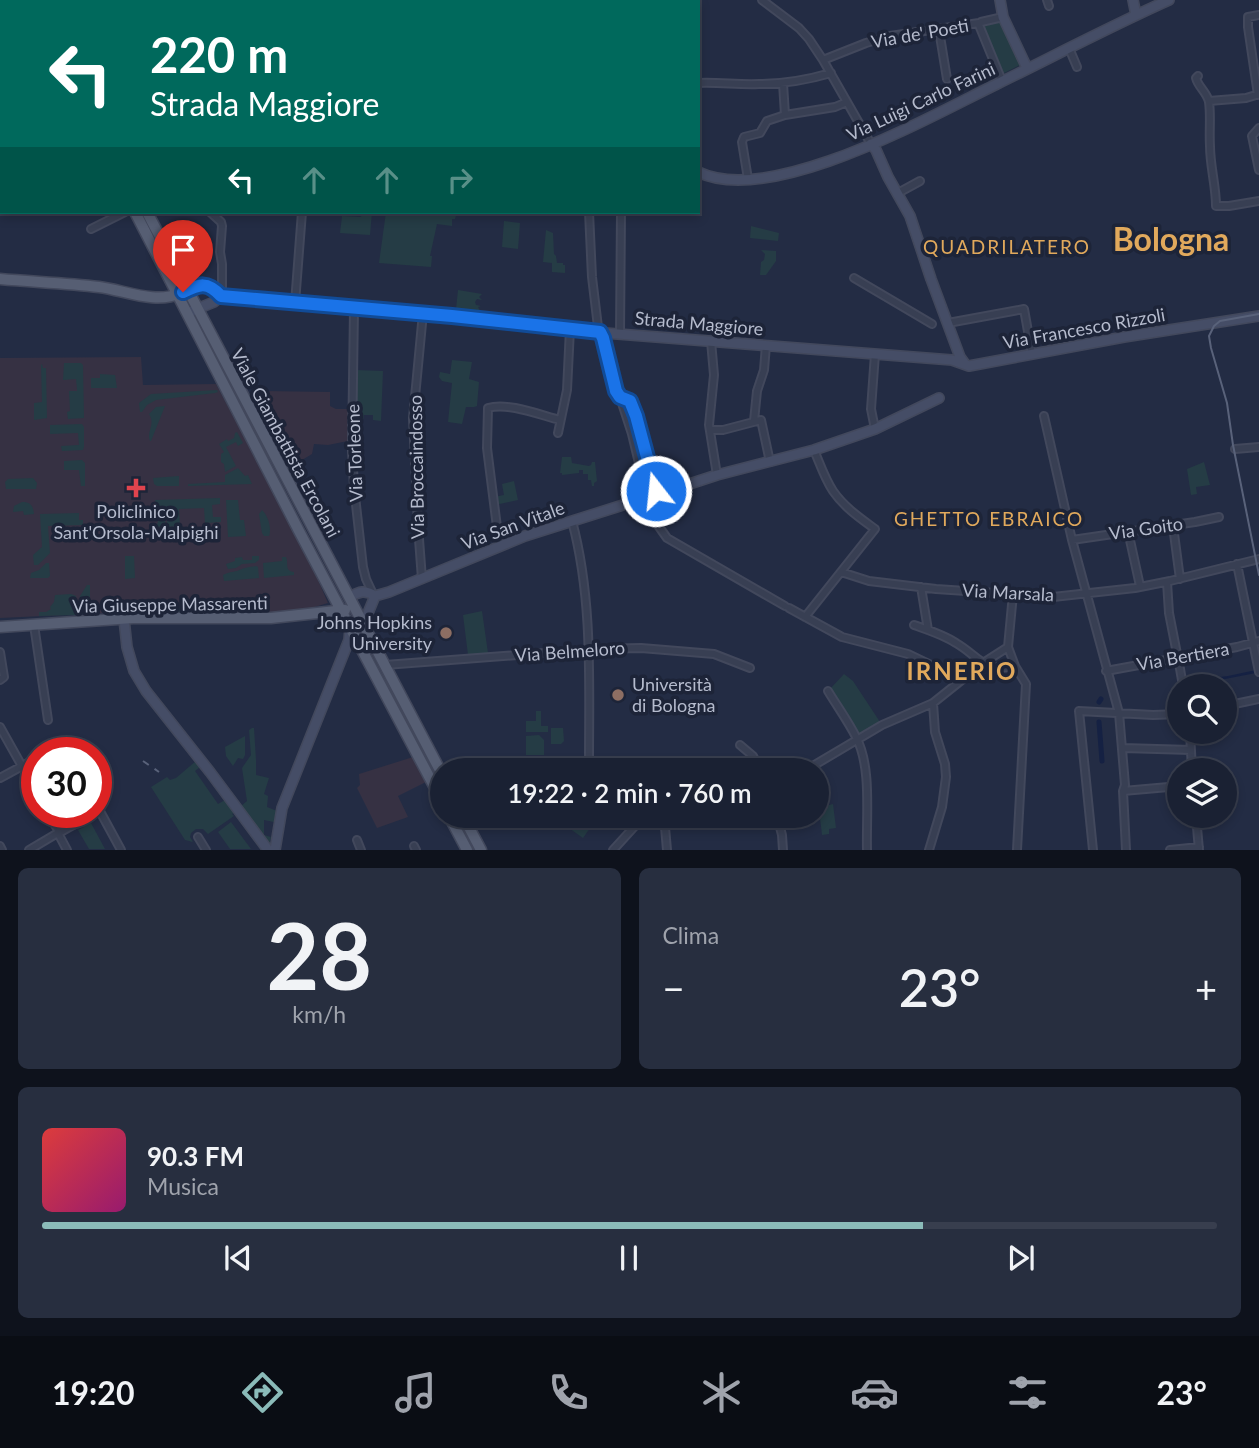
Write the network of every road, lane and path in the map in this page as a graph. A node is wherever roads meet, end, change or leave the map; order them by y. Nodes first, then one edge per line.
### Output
1 (762, 0) edge
2 (1000, 0) edge
3 (1133, 0) edge
4 (1169, 0) edge
5 (1136, 15) junction
6 (1259, 15) edge
7 (1003, 17) junction
8 (979, 23) junction
9 (939, 30) junction
10 (1069, 48) junction
11 (823, 60) junction
12 (1077, 67) dead end
13 (1027, 68) junction
14 (831, 73) junction
15 (1198, 76) dead end
16 (947, 79) dead end
17 (1002, 81) junction
18 (700, 83) edge
19 (783, 83) junction
20 (1258, 94) edge
21 (1209, 101) junction
22 (847, 103) junction
23 (785, 115) junction
24 (1259, 128) edge
25 (871, 144) junction
26 (1259, 170) edge
27 (700, 173) edge
28 (749, 181) junction
29 (920, 181) dead end
30 (898, 193) junction
31 (1259, 201) edge
32 (121, 214) edge
33 (136, 214) edge
34 (148, 214) edge
35 (212, 214) edge
36 (302, 214) edge
37 (589, 214) edge
38 (621, 214) edge
39 (91, 229) dead end
40 (168, 264) junction
41 (179, 275) junction
42 (853, 278) dead end
43 (0, 279) edge
44 (205, 285) junction
45 (182, 293) junction
46 (221, 296) junction
47 (295, 303) junction
48 (354, 308) junction
49 (197, 309) junction
50 (423, 313) junction
51 (186, 314) junction
52 (1259, 316) edge
53 (947, 319) junction
54 (932, 324) dead end
55 (570, 329) junction
56 (600, 332) junction
57 (620, 334) junction
58 (711, 341) junction
59 (766, 345) junction
60 (875, 354) junction
61 (1032, 354) junction
62 (965, 364) junction
63 (620, 397) junction
64 (939, 398) dead end
65 (1044, 416) dead end
66 (560, 421) junction
67 (754, 421) junction
68 (875, 429) junction
69 (710, 430) junction
70 (558, 433) dead end
71 (1259, 447) edge
72 (1235, 449) dead end
73 (814, 450) junction
74 (647, 461) junction
75 (770, 462) junction
76 (638, 463) junction
77 (717, 475) junction
78 (663, 492) junction
79 (644, 498) junction
80 (1219, 516) dead end
81 (572, 521) junction
82 (1173, 526) junction
83 (1128, 531) junction
84 (1072, 540) junction
85 (500, 545) junction
86 (1258, 559) edge
87 (1237, 564) junction
88 (841, 572) junction
89 (422, 579) junction
90 (1180, 579) junction
91 (1167, 582) junction
92 (1140, 586) junction
93 (921, 587) junction
94 (1087, 592) junction
95 (1013, 594) junction
96 (349, 597) junction
97 (374, 598) junction
98 (340, 610) junction
99 (356, 610) junction
100 (805, 617) junction
101 (124, 619) junction
102 (34, 625) junction
103 (915, 625) dead end
104 (0, 627) edge
105 (350, 628) junction
106 (365, 628) junction
107 (928, 631) junction
108 (1256, 642) edge
109 (1008, 647) junction
110 (361, 650) junction
111 (588, 650) junction
112 (0, 652) edge
113 (343, 655) junction
114 (1179, 660) junction
115 (984, 663) junction
116 (385, 665) junction
117 (1015, 666) junction
118 (750, 668) dead end
119 (1106, 671) junction
120 (1259, 672) edge
121 (1181, 674) edge
122 (0, 680) edge
123 (962, 680) junction
124 (828, 691) dead end
125 (1259, 699) edge
126 (933, 703) junction
127 (1237, 704) edge
128 (1119, 713) junction
129 (1167, 714) edge
130 (48, 720) dead end
131 (0, 727) edge
132 (857, 739) junction
133 (1191, 744) edge
134 (740, 745) dead end
135 (1123, 748) junction
136 (1191, 750) junction
137 (434, 758) edge
138 (589, 758) edge
139 (754, 758) edge
140 (826, 758) edge
141 (1191, 758) edge
142 (21, 764) edge
143 (21, 767) edge
144 (0, 778) edge
145 (430, 779) edge
146 (1167, 787) edge
147 (1123, 791) junction
148 (55, 828) edge
149 (66, 828) edge
150 (110, 828) edge
151 (456, 828) edge
152 (470, 828) edge
153 (632, 828) edge
154 (665, 828) edge
155 (780, 828) edge
156 (1197, 828) edge
157 (58, 833) junction
158 (198, 836) dead end
159 (356, 840) dead end
160 (277, 847) edge
161 (1199, 848) edge
162 (29, 849) edge
163 (68, 849) edge
164 (121, 849) edge
165 (206, 849) edge
166 (268, 849) edge
167 (361, 849) edge
168 (467, 849) edge
169 (481, 849) edge
170 (613, 849) edge
171 (667, 849) edge
172 (783, 849) edge
173 (867, 849) edge
174 (929, 849) edge
175 (1017, 849) edge
176 (1093, 849) edge
177 (1126, 849) edge
178 (1170, 849) edge

1 - 11 street
2 - 7 street
3 - 5 street
4 - 5 street, Via Luigi Carlo Farini
5 - 10 street, Via Luigi Carlo Farini
6 - 20 street
7 - 8 street, Via de' Poeti
7 - 13 street
8 - 9 street, Via de' Poeti
8 - 17 street
9 - 11 street, Via de' Poeti
9 - 16 street
10 - 12 street
10 - 13 street, Via Luigi Carlo Farini
11 - 14 street
13 - 17 street, Via Luigi Carlo Farini
14 - 19 street
14 - 22 street
15 - 21 street
17 - 25 street, Via Luigi Carlo Farini
18 - 19 street
19 - 23 street
20 - 21 street
21 - 31 street
22 - 23 street
22 - 25 street
23 - 28 street
24 - 26 street
25 - 28 street, Via Luigi Carlo Farini
25 - 30 street
27 - 28 street, Via Luigi Carlo Farini
29 - 30 street
30 - 53 street
32 - 39 street
33 - 40 main road
34 - 40 main road
35 - 46 street
36 - 47 street
37 - 56 street
38 - 57 street
40 - 41 main road
40 - 45 main road
41 - 44 street
41 - 45 main road
42 - 54 street
43 - 45 main road
44 - 45 street
44 - 46 street
45 - 49 main road, Viale Giambattista Ercolani
45 - 51 main road, Viale Giambattista Ercolani
46 - 47 street, Strada Maggiore
46 - 49 street
47 - 48 street, Strada Maggiore
48 - 50 street, Strada Maggiore
48 - 97 street, Via Torleone
49 - 51 street
49 - 96 main road, Viale Giambattista Ercolani
50 - 55 street, Strada Maggiore
50 - 89 street, Via Broccaindosso
51 - 98 main road, Viale Giambattista Ercolani
52 - 61 street, Via Francesco Rizzoli
53 - 61 street
53 - 62 street
55 - 56 street, Strada Maggiore
55 - 66 street
56 - 57 street, Strada Maggiore
56 - 63 street
57 - 58 street, Strada Maggiore
58 - 59 street, Strada Maggiore
58 - 69 street
59 - 60 street, Strada Maggiore
59 - 67 street
60 - 62 street, Strada Maggiore
60 - 68 street
61 - 62 street, Via Francesco Rizzoli
63 - 74 street
63 - 76 street
64 - 68 street, Via San Vitale
65 - 84 street
66 - 70 street
66 - 85 street
67 - 69 street
67 - 75 street
68 - 73 street, Via San Vitale
69 - 77 street
71 - 72 street
73 - 75 street, Via San Vitale
73 - 88 street
74 - 76 street
74 - 78 street
75 - 77 street, Via San Vitale
76 - 79 street
77 - 78 street, Via San Vitale
78 - 79 street, Via San Vitale
79 - 81 street, Via San Vitale
79 - 100 street
80 - 82 street, Via Goito
81 - 85 street, Via San Vitale
81 - 111 street
82 - 83 street, Via Goito
82 - 90 street
83 - 84 street, Via Goito
83 - 92 street
84 - 94 street
85 - 89 street, Via San Vitale
86 - 87 street, Via Marsala
87 - 90 street, Via Marsala
87 - 108 street
88 - 93 street, Via Marsala
88 - 100 street
89 - 97 street, Via San Vitale
90 - 91 street, Via Marsala
91 - 92 street, Via Marsala
91 - 114 street
92 - 94 street, Via Marsala
93 - 95 street, Via Marsala
93 - 107 street
94 - 95 street, Via Marsala
94 - 119 street
95 - 109 street
96 - 97 street
96 - 98 main road
96 - 99 main road, Viale Giambattista Ercolani
97 - 99 street
97 - 106 street
98 - 99 main road, Via Giuseppe Massarenti
98 - 101 main road, Via Giuseppe Massarenti
98 - 105 main road, Viale Giambattista Ercolani
99 - 106 main road, Viale Giambattista Ercolani
100 - 123 street
101 - 102 main road, Via Giuseppe Massarenti
101 - 166 street
102 - 104 main road, Via Giuseppe Massarenti
102 - 130 street
103 - 107 street
105 - 110 main road, Viale Giambattista Ercolani
105 - 113 street
106 - 116 main road, Viale Giambattista Ercolani
107 - 115 street
108 - 114 street, Via Bertiera
108 - 120 street
109 - 115 street
109 - 117 street
110 - 113 street
110 - 145 main road, Viale Giambattista Ercolani
111 - 116 street, Via Belmeloro
111 - 118 street, Via Belmeloro
111 - 138 street
112 - 122 street
113 - 160 street
114 - 119 street, Via Bertiera
114 - 121 street
115 - 117 street
115 - 123 street
116 - 137 main road, Viale Giambattista Ercolani
117 - 175 street
119 - 128 street
123 - 126 street
124 - 132 street
125 - 127 street
126 - 132 street
126 - 174 street
128 - 129 street
128 - 135 street
128 - 176 street
131 - 142 street
132 - 140 street
132 - 173 street
133 - 136 street
134 - 139 street
135 - 136 street
135 - 147 street
136 - 141 street
143 - 144 street
146 - 147 street
147 - 177 street
148 - 157 street
149 - 157 street
150 - 164 street
151 - 168 main road
152 - 169 main road
153 - 170 street
154 - 171 street
155 - 172 street
156 - 161 street
157 - 162 street
157 - 163 street
158 - 165 street
159 - 167 street
161 - 178 street

